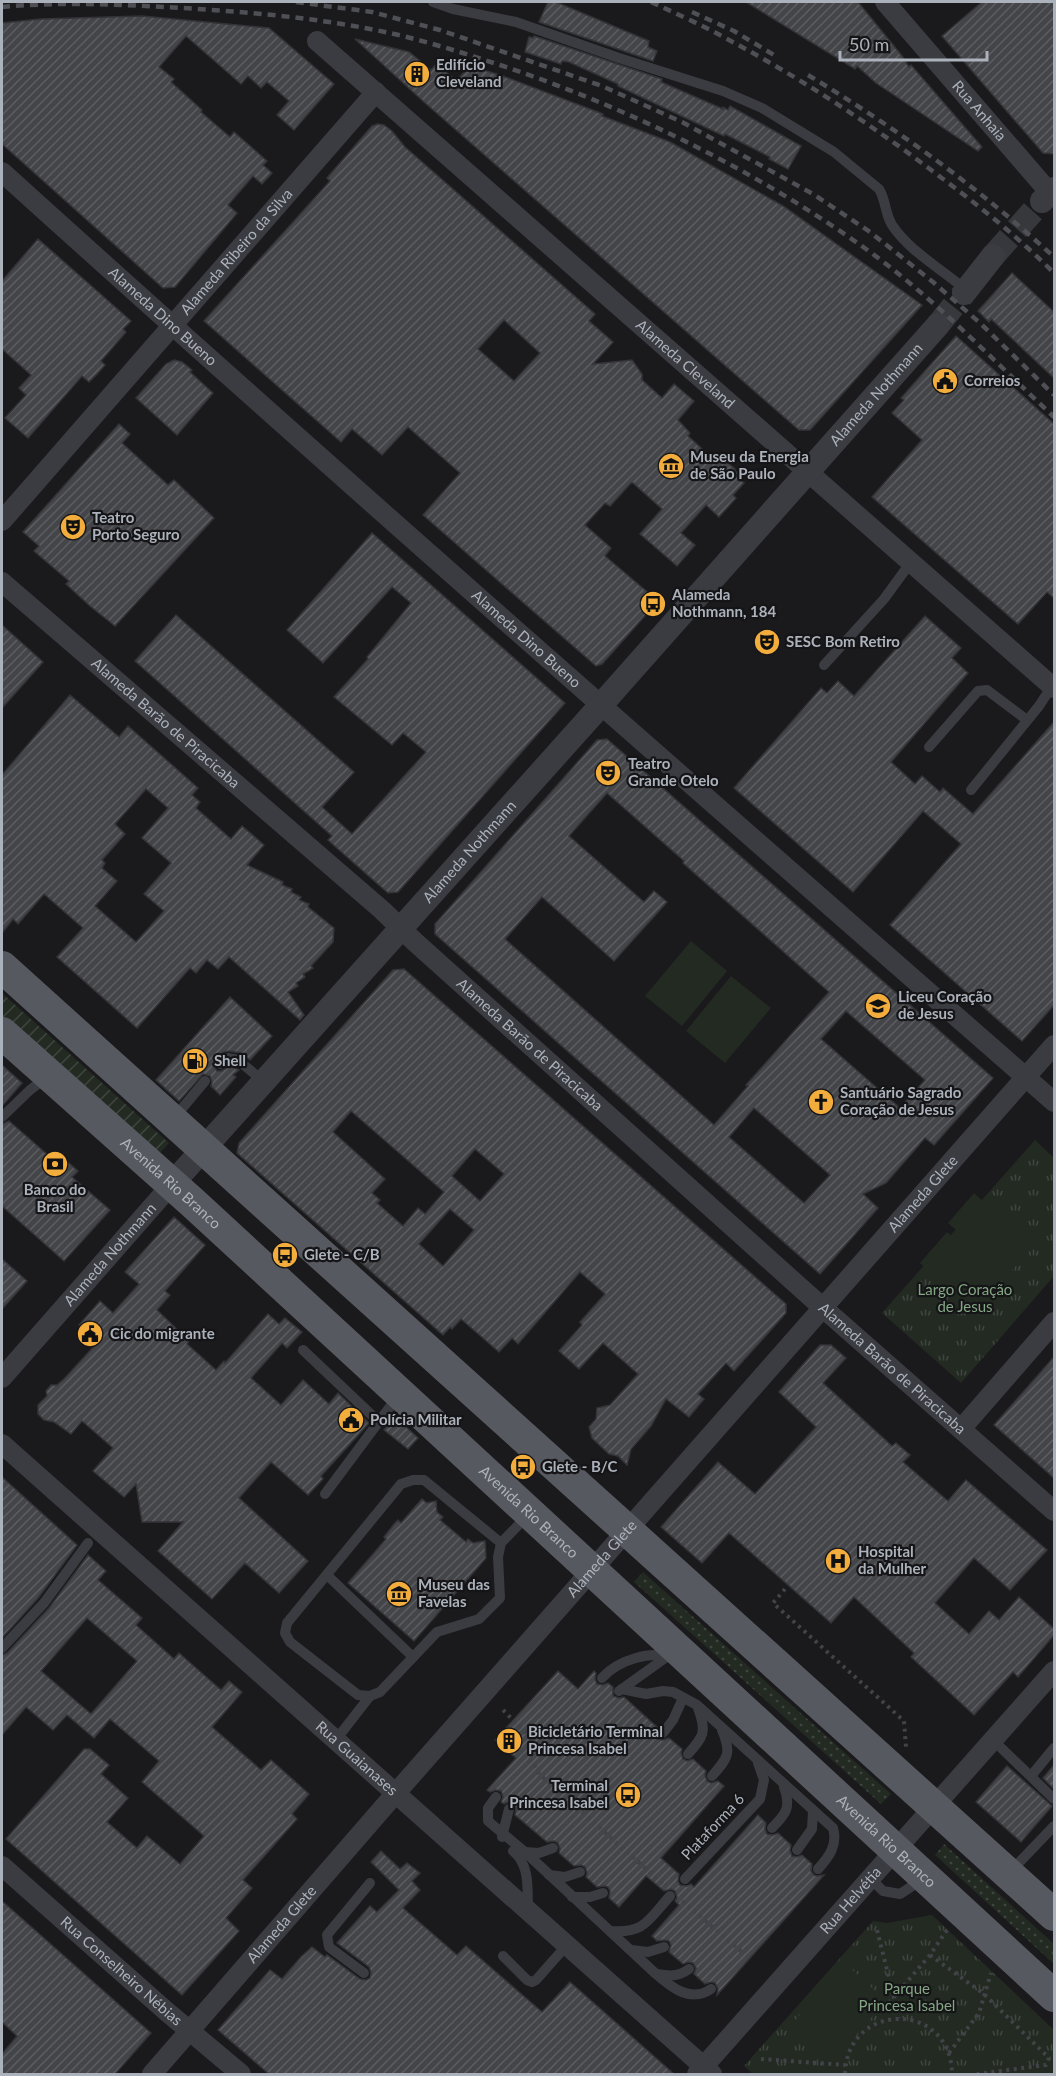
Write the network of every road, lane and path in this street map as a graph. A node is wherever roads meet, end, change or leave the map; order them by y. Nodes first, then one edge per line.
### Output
1 (433, 2) edge
2 (885, 2) edge
3 (317, 41) dead end
4 (376, 92) junction
5 (2, 172) edge
6 (1049, 194) edge
7 (993, 256) tunnel mouth
8 (965, 291) joint
9 (938, 325) tunnel mouth
10 (172, 326) junction
11 (808, 470) junction
12 (2, 521) edge
13 (911, 562) junction
14 (2, 582) edge
15 (824, 665) dead end
16 (1053, 687) edge
17 (601, 705) junction
18 (1027, 720) junction
19 (929, 747) dead end
20 (971, 790) dead end
21 (400, 928) junction
22 (2, 967) edge
23 (2, 1033) edge
24 (1054, 1045) edge
25 (220, 1064) dead end
26 (49, 1075) junction
27 (1026, 1077) junction
28 (205, 1081) dead end
29 (263, 1082) junction
30 (1054, 1102) edge
31 (2, 1117) edge
32 (173, 1120) junction
33 (204, 1148) junction
34 (172, 1184) junction
35 (822, 1307) junction
36 (1054, 1322) edge
37 (303, 1350) dead end
38 (2, 1378) edge
39 (399, 1393) junction
40 (379, 1422) junction
41 (961, 1428) junction
42 (2, 1444) edge
43 (325, 1494) dead end
44 (1054, 1511) edge
45 (530, 1513) junction
46 (627, 1530) junction
47 (94, 1537) junction
48 (501, 1543) junction
49 (592, 1570) junction
50 (327, 1575) junction
51 (785, 1588) dead end
52 (2, 1648) edge
53 (668, 1656) junction
54 (413, 1657) junction
55 (702, 1671) junction
56 (1054, 1671) edge
57 (602, 1678) dead end
58 (370, 1696) junction
59 (683, 1698) junction
60 (697, 1705) junction
61 (503, 1710) dead end
62 (720, 1727) junction
63 (663, 1732) dead end
64 (993, 1740) junction
65 (335, 1741) junction
66 (1054, 1749) edge
67 (906, 1750) dead end
68 (688, 1754) dead end
69 (757, 1760) junction
70 (712, 1776) dead end
71 (1031, 1776) junction
72 (783, 1784) junction
73 (395, 1794) junction
74 (496, 1797) dead end
75 (1054, 1799) edge
76 (933, 1807) junction
77 (508, 1809) dead end
78 (813, 1811) junction
79 (1054, 1826) edge
80 (772, 1828) dead end
81 (502, 1832) junction
82 (553, 1848) dead end
83 (896, 1849) junction
84 (796, 1850) dead end
85 (525, 1852) junction
86 (2, 1866) edge
87 (818, 1869) dead end
88 (580, 1872) dead end
89 (1009, 1874) junction
90 (549, 1875) junction
91 (925, 1877) junction
92 (870, 1878) junction
93 (685, 1879) dead end
94 (370, 1883) dead end
95 (603, 1893) dead end
96 (672, 1894) junction
97 (572, 1897) junction
98 (961, 1909) junction
99 (528, 1912) junction
100 (1054, 1914) edge
101 (877, 1930) dead end
102 (609, 1931) junction
103 (998, 1943) junction
104 (566, 1946) junction
105 (664, 1947) dead end
106 (631, 1950) junction
107 (742, 1953) dead end
108 (930, 1955) junction
109 (503, 1956) dead end
110 (689, 1969) dead end
111 (364, 1973) dead end
112 (656, 1974) junction
113 (711, 1989) dead end
114 (984, 1994) junction
115 (1054, 1996) edge
116 (894, 1997) junction
117 (899, 2018) junction
118 (191, 2031) junction
119 (949, 2053) junction
120 (761, 2059) dead end
121 (846, 2065) junction
122 (704, 2072) edge
123 (152, 2074) edge
124 (241, 2074) edge
125 (845, 2074) edge
126 (952, 2074) edge
127 (977, 2074) edge

1 - 8 lane
2 - 6 street, Rua Anhaia
3 - 4 street, Alameda Cleveland
4 - 10 street, Alameda Ribeiro da Silva
4 - 11 street, Alameda Cleveland
5 - 10 street, Alameda Dino Bueno
7 - 8 street
9 - 11 street, Alameda Nothmann
10 - 12 street, Alameda Ribeiro da Silva
10 - 17 street, Alameda Dino Bueno
11 - 13 street, Alameda Cleveland
11 - 17 street, Alameda Nothmann
13 - 15 lane
13 - 16 street, Alameda Cleveland
14 - 21 street, Alameda Barão de Piracicaba
16 - 18 lane
17 - 21 street, Alameda Nothmann
17 - 27 street, Alameda Dino Bueno
18 - 19 lane
18 - 20 lane
21 - 29 street, Alameda Nothmann
21 - 35 street, Alameda Barão de Piracicaba
22 - 32 main road
23 - 26 main road, Avenida Rio Branco
24 - 27 street, Alameda Glete
25 - 29 lane
26 - 31 lane
26 - 34 main road, Avenida Rio Branco
27 - 30 street, Alameda Dino Bueno
27 - 35 street, Alameda Glete
28 - 32 lane
29 - 33 street, Alameda Nothmann
32 - 33 main road
33 - 34 street, Alameda Nothmann
33 - 46 main road
34 - 38 street, Alameda Nothmann
34 - 39 main road, Avenida Rio Branco
35 - 41 street, Alameda Barão de Piracicaba
35 - 46 street, Alameda Glete
36 - 41 street
37 - 40 lane
39 - 40 lane
39 - 45 main road, Avenida Rio Branco
40 - 43 lane
41 - 44 street, Alameda Barão de Piracicaba
42 - 47 street, Rua Guaianases
45 - 48 lane
45 - 49 main road, Avenida Rio Branco
46 - 49 street, Alameda Glete
46 - 76 main road
47 - 52 lane
47 - 65 street, Rua Guaianases
48 - 50 lane
48 - 54 lane
49 - 55 main road, Avenida Rio Branco
49 - 73 street, Alameda Glete
50 - 54 lane
50 - 58 lane
51 - 67 path
53 - 55 lane
53 - 57 lane
53 - 59 lane
54 - 58 lane
55 - 83 main road, Avenida Rio Branco
56 - 64 street, Rua Helvétia
58 - 65 lane
59 - 60 lane
59 - 63 lane
60 - 62 lane
60 - 68 lane
61 - 96 path
62 - 69 lane
62 - 70 lane
64 - 71 lane
64 - 76 street, Rua Helvétia
65 - 73 street, Rua Guaianases
66 - 71 lane
69 - 72 lane
69 - 93 lane, Plataforma 6
71 - 75 lane
72 - 78 lane
72 - 80 lane
73 - 99 street, Rua Guaianases
73 - 118 street, Alameda Glete
74 - 81 lane
76 - 83 street, Rua Helvétia
76 - 89 main road
77 - 81 lane
78 - 84 lane
78 - 87 lane
79 - 89 lane
81 - 85 lane
81 - 99 lane
82 - 85 lane
83 - 91 main road, Avenida Rio Branco
83 - 92 street, Rua Helvétia
85 - 90 lane
86 - 118 street, Rua Conselheiro Nébias
88 - 90 lane
89 - 100 main road
90 - 97 lane
91 - 92 lane
91 - 98 main road, Avenida Rio Branco
92 - 122 street, Rua Helvétia
94 - 111 lane
95 - 97 lane
96 - 102 lane
96 - 107 path
97 - 102 lane
98 - 103 main road, Avenida Rio Branco
98 - 108 path
99 - 104 street, Rua Guaianases
101 - 116 path
102 - 106 lane
103 - 114 path
103 - 115 main road, Avenida Rio Branco
104 - 109 lane
104 - 122 street, Rua Guaianases
105 - 106 lane
106 - 112 lane
108 - 114 path
108 - 116 path
110 - 112 lane
112 - 113 lane
114 - 119 path
114 - 127 path
116 - 117 path
117 - 119 path
117 - 121 path
118 - 123 street, Alameda Glete
118 - 124 street, Rua Conselheiro Nébias
119 - 126 path
120 - 121 path
121 - 125 path

